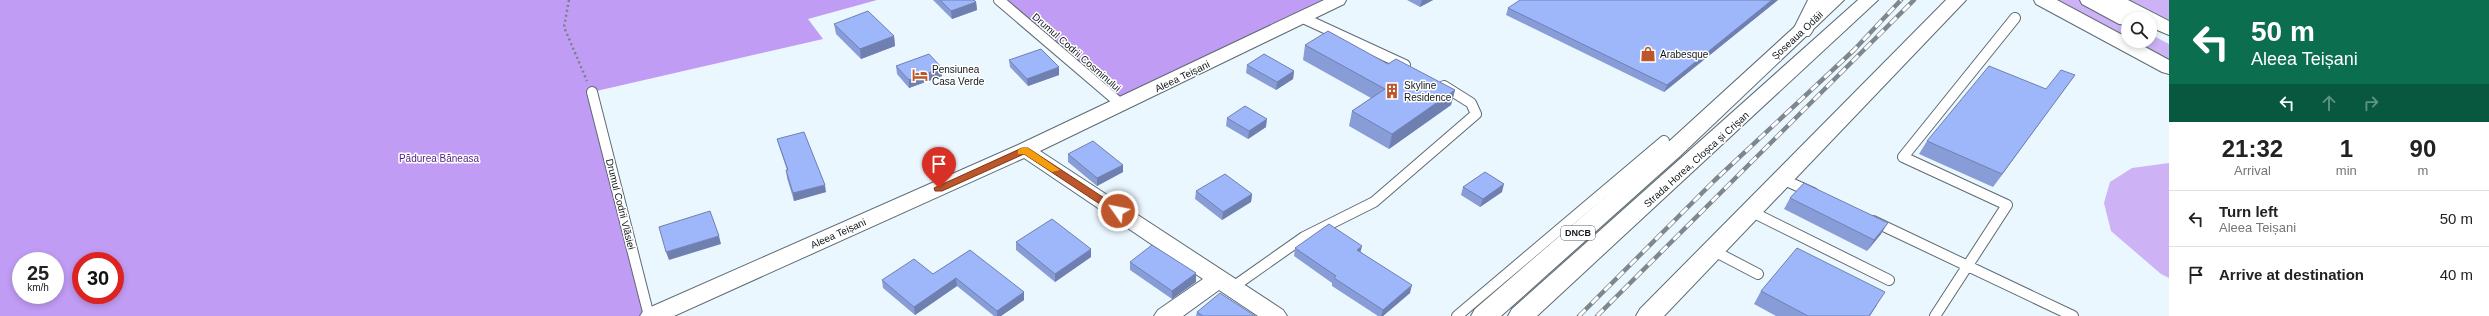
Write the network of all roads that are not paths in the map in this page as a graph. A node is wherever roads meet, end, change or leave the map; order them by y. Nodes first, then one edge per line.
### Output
1 (999, 0) edge
2 (1338, 0) edge
3 (1817, 0) edge
4 (1835, 0) edge
5 (1869, 0) edge
6 (1957, 0) edge
7 (2043, 0) edge
8 (2089, 0) edge
9 (2114, 0) edge
10 (2121, 17) edge
11 (1303, 18) junction
12 (2015, 18) dead end
13 (2169, 29) edge
14 (1802, 32) junction
15 (2157, 37) edge
16 (2169, 43) edge
17 (2169, 68) edge
18 (1412, 69) edge
19 (1433, 80) edge
20 (592, 92) road end
21 (1122, 105) junction
22 (1668, 146) junction
23 (1025, 150) junction
24 (1782, 178) junction
25 (1827, 199) edge
26 (1750, 211) junction
27 (1862, 216) edge
28 (1712, 250) junction
29 (1968, 266) junction
30 (1758, 274) dead end
31 (1889, 280) dead end
32 (1226, 282) junction
33 (651, 316) edge
34 (1166, 316) edge
35 (1275, 316) edge
36 (1457, 316) edge
37 (1484, 316) edge
38 (1521, 316) edge
39 (1648, 316) edge
40 (1935, 316) edge
41 (2074, 316) edge

1 - 21 lane, Drumul Codrii Cosminului
2 - 11 street, Aleea Teișani
3 - 14 main road
4 - 14 main road, Șoseaua Odăii / DNCB
5 - 38 main road, Strada Horea, Cloșca și Crișan / DNCB
6 - 24 main road
7 - 17 main road
8 - 10 main road
9 - 13 main road
11 - 18 lane
11 - 21 street, Aleea Teișani
12 - 29 lane
14 - 22 main road, Șoseaua Odăii / DNCB
15 - 16 main road
19 - 32 lane
20 - 33 lane, Drumul Codrii Vlăsiei
21 - 23 street, Aleea Teișani
22 - 36 lane
22 - 37 main road, DNCB
23 - 32 street
23 - 33 street, Aleea Teișani
24 - 25 lane
24 - 26 main road
26 - 28 main road
26 - 31 lane
27 - 29 lane
28 - 30 lane
28 - 39 main road
29 - 40 lane
29 - 41 lane
32 - 34 street
32 - 35 street

